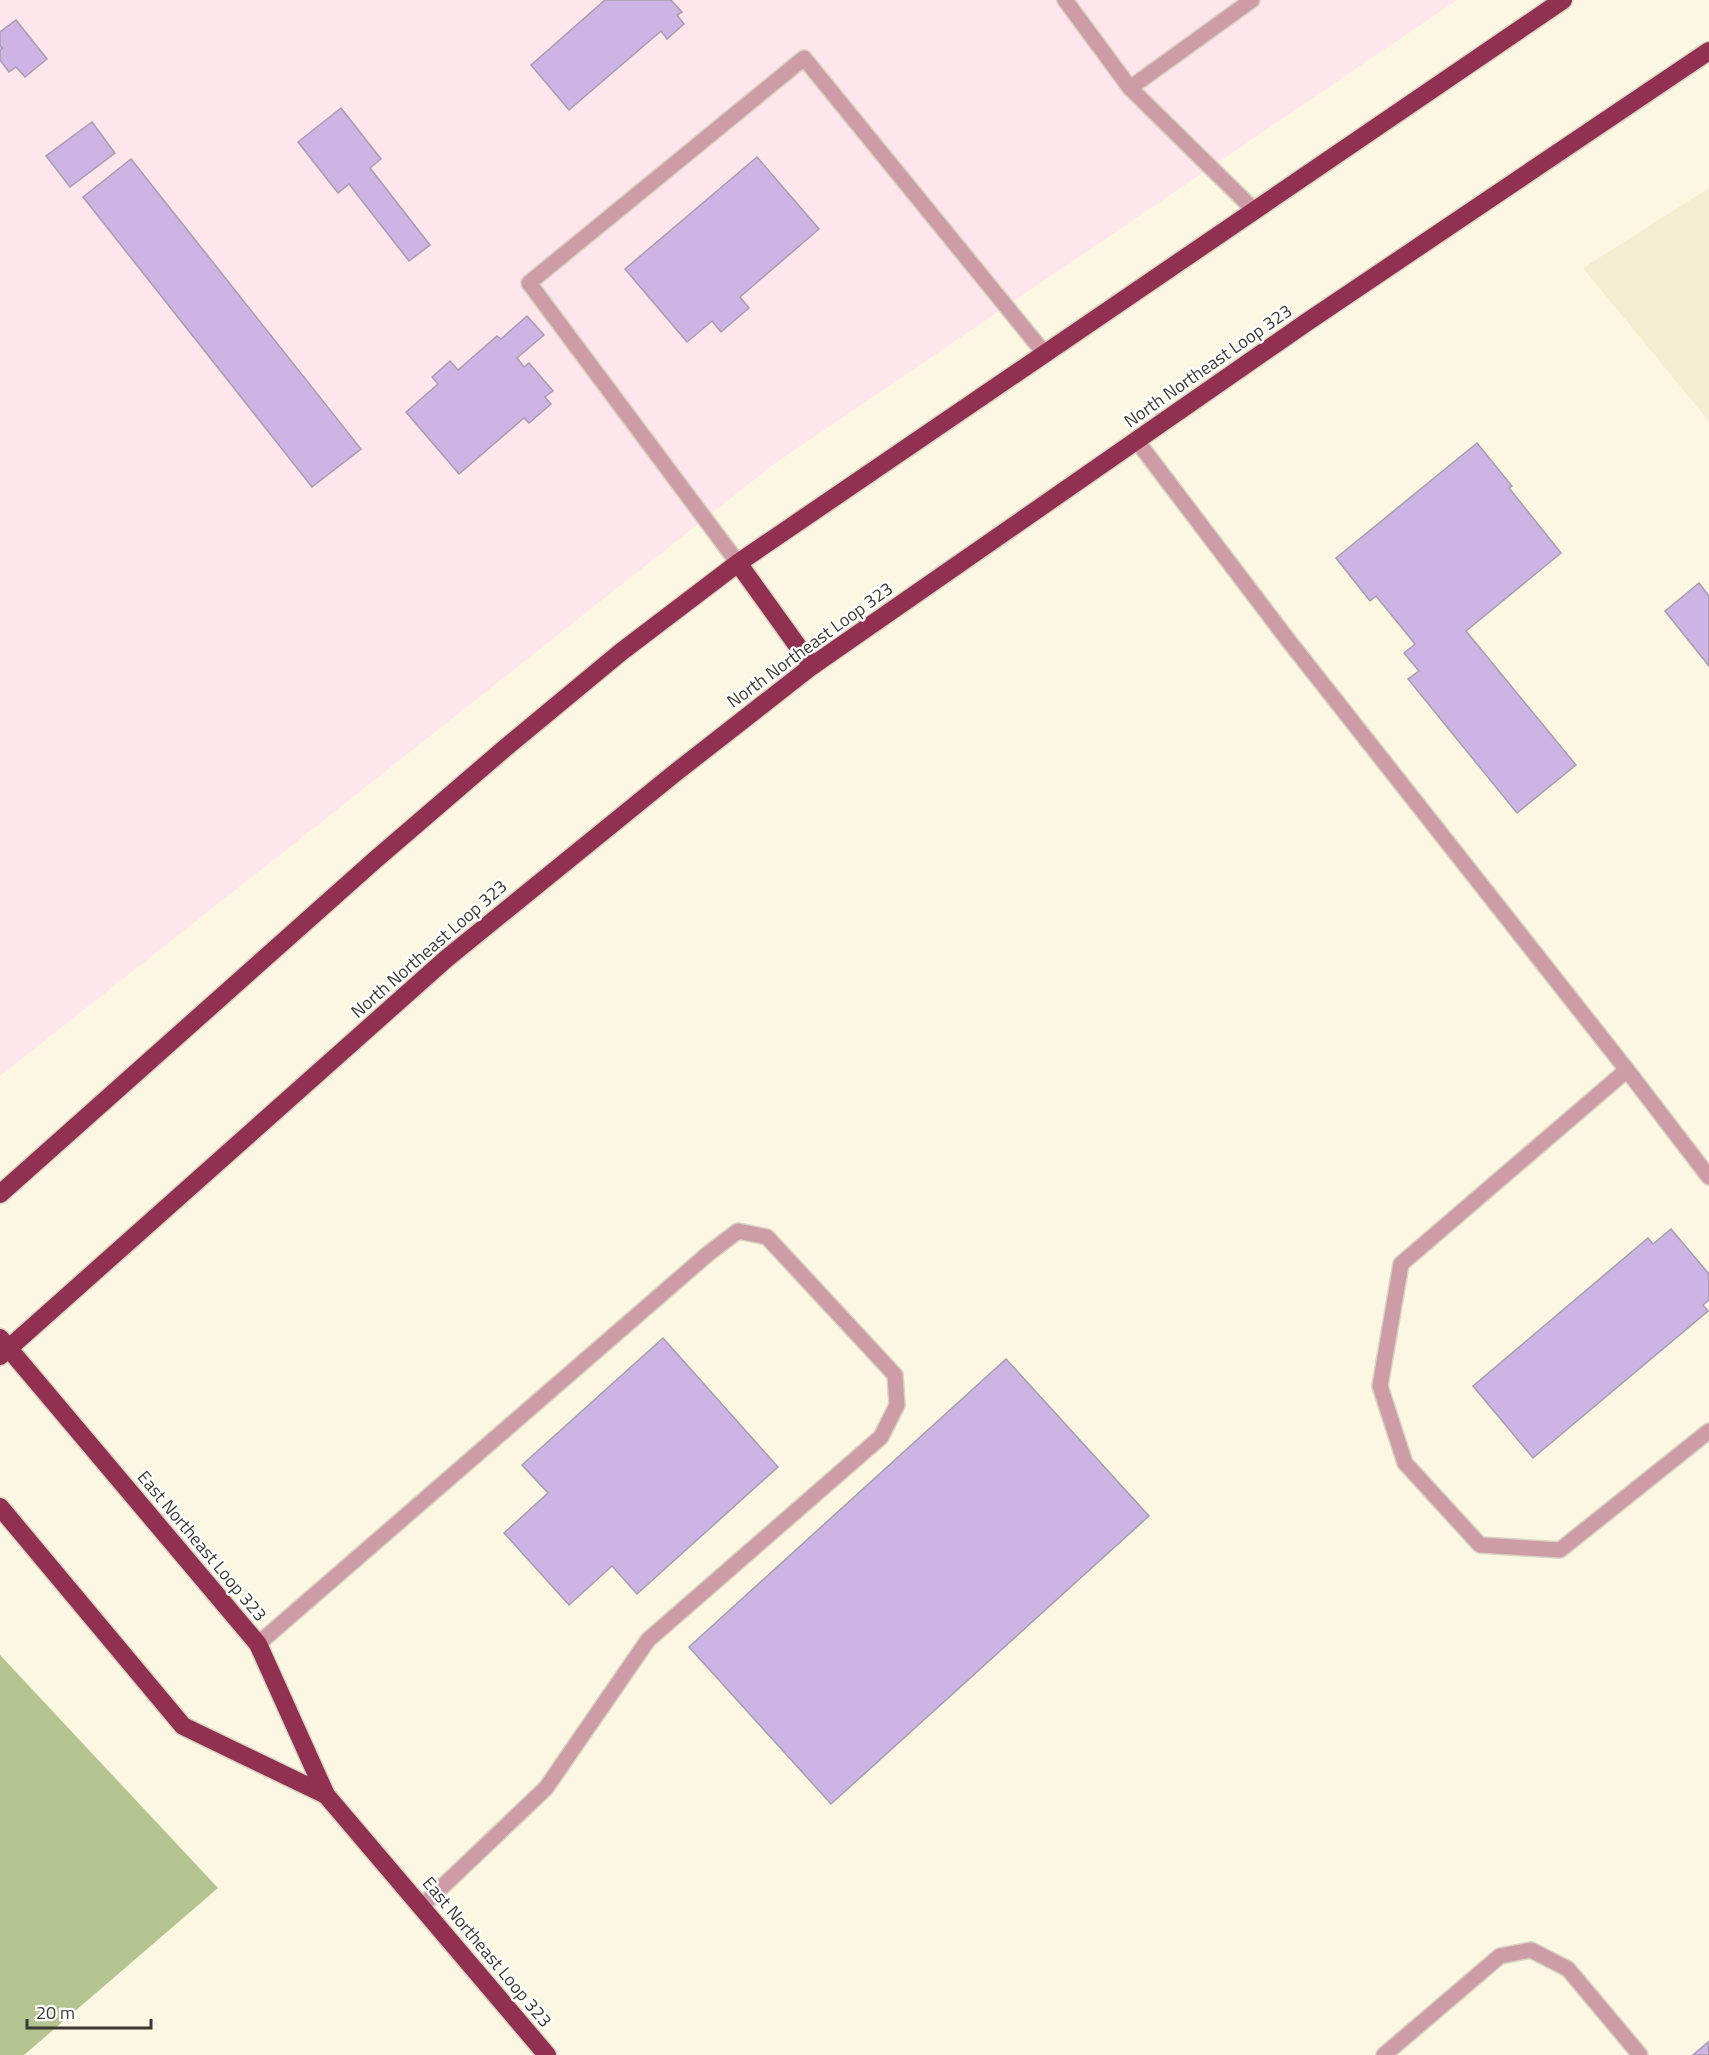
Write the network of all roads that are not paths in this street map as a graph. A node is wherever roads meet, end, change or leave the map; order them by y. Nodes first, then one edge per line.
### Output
1 (1065, 0) edge
2 (1252, 0) edge
3 (1563, 0) edge
4 (1709, 51) edge
5 (1130, 87) junction
6 (1254, 210) junction
7 (1045, 354) junction
8 (1137, 441) junction
9 (738, 563) junction
10 (812, 666) junction
11 (1627, 1070) junction
12 (1709, 1178) edge
13 (0, 1194) edge
14 (3, 1347) edge
15 (1709, 1431) edge
16 (0, 1507) edge
17 (258, 1644) junction
18 (326, 1794) junction
19 (421, 1907) junction
20 (547, 2055) edge
21 (1384, 2055) edge
22 (1640, 2055) edge

1 - 5 lane
2 - 5 lane
3 - 6 highway
4 - 8 highway, North Northeast Loop 323
5 - 6 lane
6 - 7 highway
7 - 9 highway
7 - 9 lane
8 - 10 highway, North Northeast Loop 323
8 - 11 lane
9 - 10 highway
9 - 13 highway
10 - 14 highway, North Northeast Loop 323
11 - 12 lane
11 - 15 lane
14 - 17 highway, East Northeast Loop 323
16 - 18 highway, East Northeast Loop 323
17 - 18 highway, East Northeast Loop 323
17 - 19 lane
18 - 19 highway, East Northeast Loop 323
19 - 20 highway, East Northeast Loop 323
21 - 22 lane

